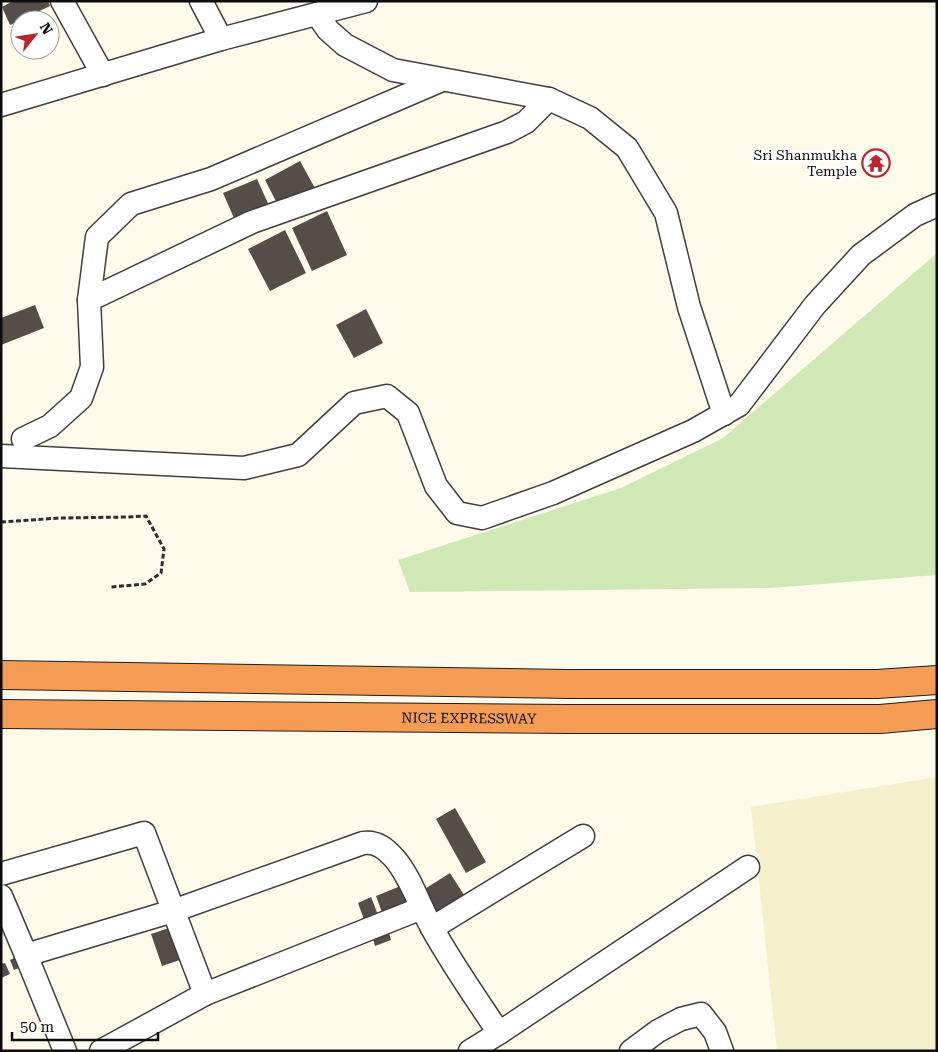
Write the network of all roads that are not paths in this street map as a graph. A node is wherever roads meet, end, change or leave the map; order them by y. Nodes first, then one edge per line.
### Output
1 (62, 1) edge
2 (201, 1) edge
3 (366, 1) edge
4 (317, 14) junction
5 (221, 39) junction
6 (102, 75) junction
7 (442, 80) junction
8 (550, 100) junction
9 (1, 105) edge
10 (937, 205) edge
11 (88, 300) junction
12 (724, 414) junction
13 (23, 438) dead end
14 (1, 456) edge
15 (1, 675) edge
16 (937, 680) edge
17 (1, 714) edge
18 (937, 714) edge
19 (583, 836) dead end
20 (748, 867) dead end
21 (1, 874) edge
22 (1, 896) edge
23 (173, 911) junction
24 (427, 918) junction
25 (26, 955) junction
26 (205, 994) junction
27 (499, 1033) junction
28 (65, 1051) edge
29 (102, 1051) edge
30 (470, 1051) edge
31 (631, 1051) edge
32 (722, 1051) edge

1 - 6 street
2 - 5 street
3 - 4 street
4 - 5 street
4 - 7 street
5 - 6 street
6 - 9 street
7 - 8 street
7 - 11 street
8 - 11 street
8 - 12 street
10 - 12 street
11 - 13 street
12 - 14 street
15 - 16 highway
17 - 18 highway, NICE EXPRESSWAY
19 - 24 street
20 - 27 street
21 - 23 street
22 - 25 street
23 - 24 street
23 - 25 street
23 - 26 street
24 - 26 street
24 - 27 street
25 - 28 street
26 - 29 street
27 - 30 street
31 - 32 street

